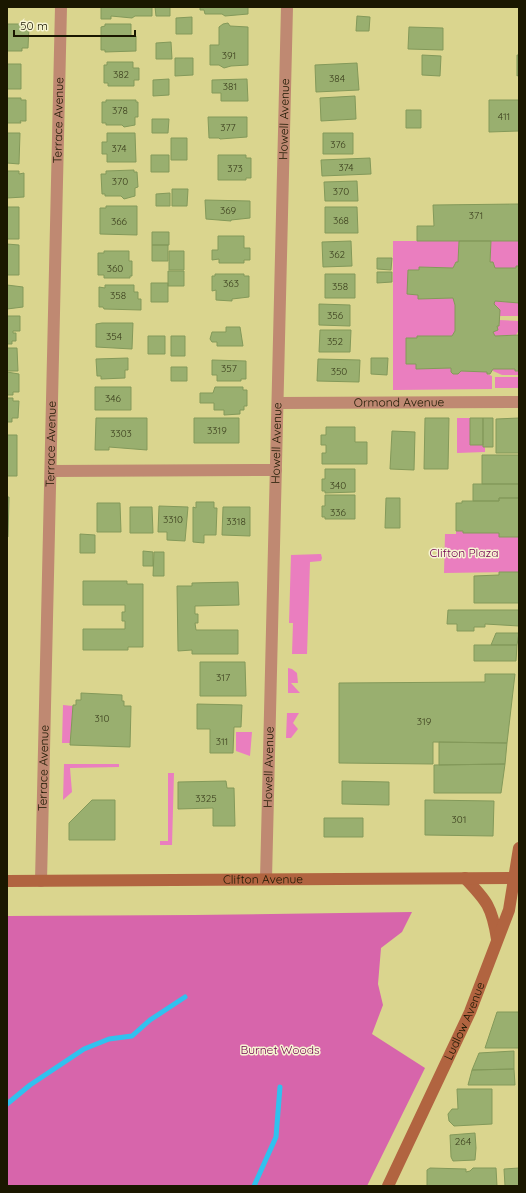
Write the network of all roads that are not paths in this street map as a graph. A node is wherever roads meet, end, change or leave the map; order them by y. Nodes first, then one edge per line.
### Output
1 (61, 7) edge
2 (288, 7) edge
3 (519, 402) edge
4 (278, 403) junction
5 (276, 470) junction
6 (51, 471) junction
7 (519, 848) edge
8 (465, 878) junction
9 (517, 878) edge
10 (266, 879) junction
11 (7, 881) edge
12 (41, 881) junction
13 (497, 940) junction
14 (388, 1186) edge

1 - 6 street, Terrace Avenue
2 - 4 street, Howell Avenue
3 - 4 street, Ormond Avenue
4 - 5 street, Howell Avenue
5 - 6 street
5 - 10 street, Howell Avenue
6 - 12 street, Terrace Avenue
7 - 9 main road, Ludlow Avenue
8 - 9 main road, Clifton Avenue
8 - 10 main road, Clifton Avenue
8 - 13 main road
9 - 13 main road, Ludlow Avenue
10 - 12 main road, Clifton Avenue
11 - 12 main road, Clifton Avenue
13 - 14 main road, Ludlow Avenue

